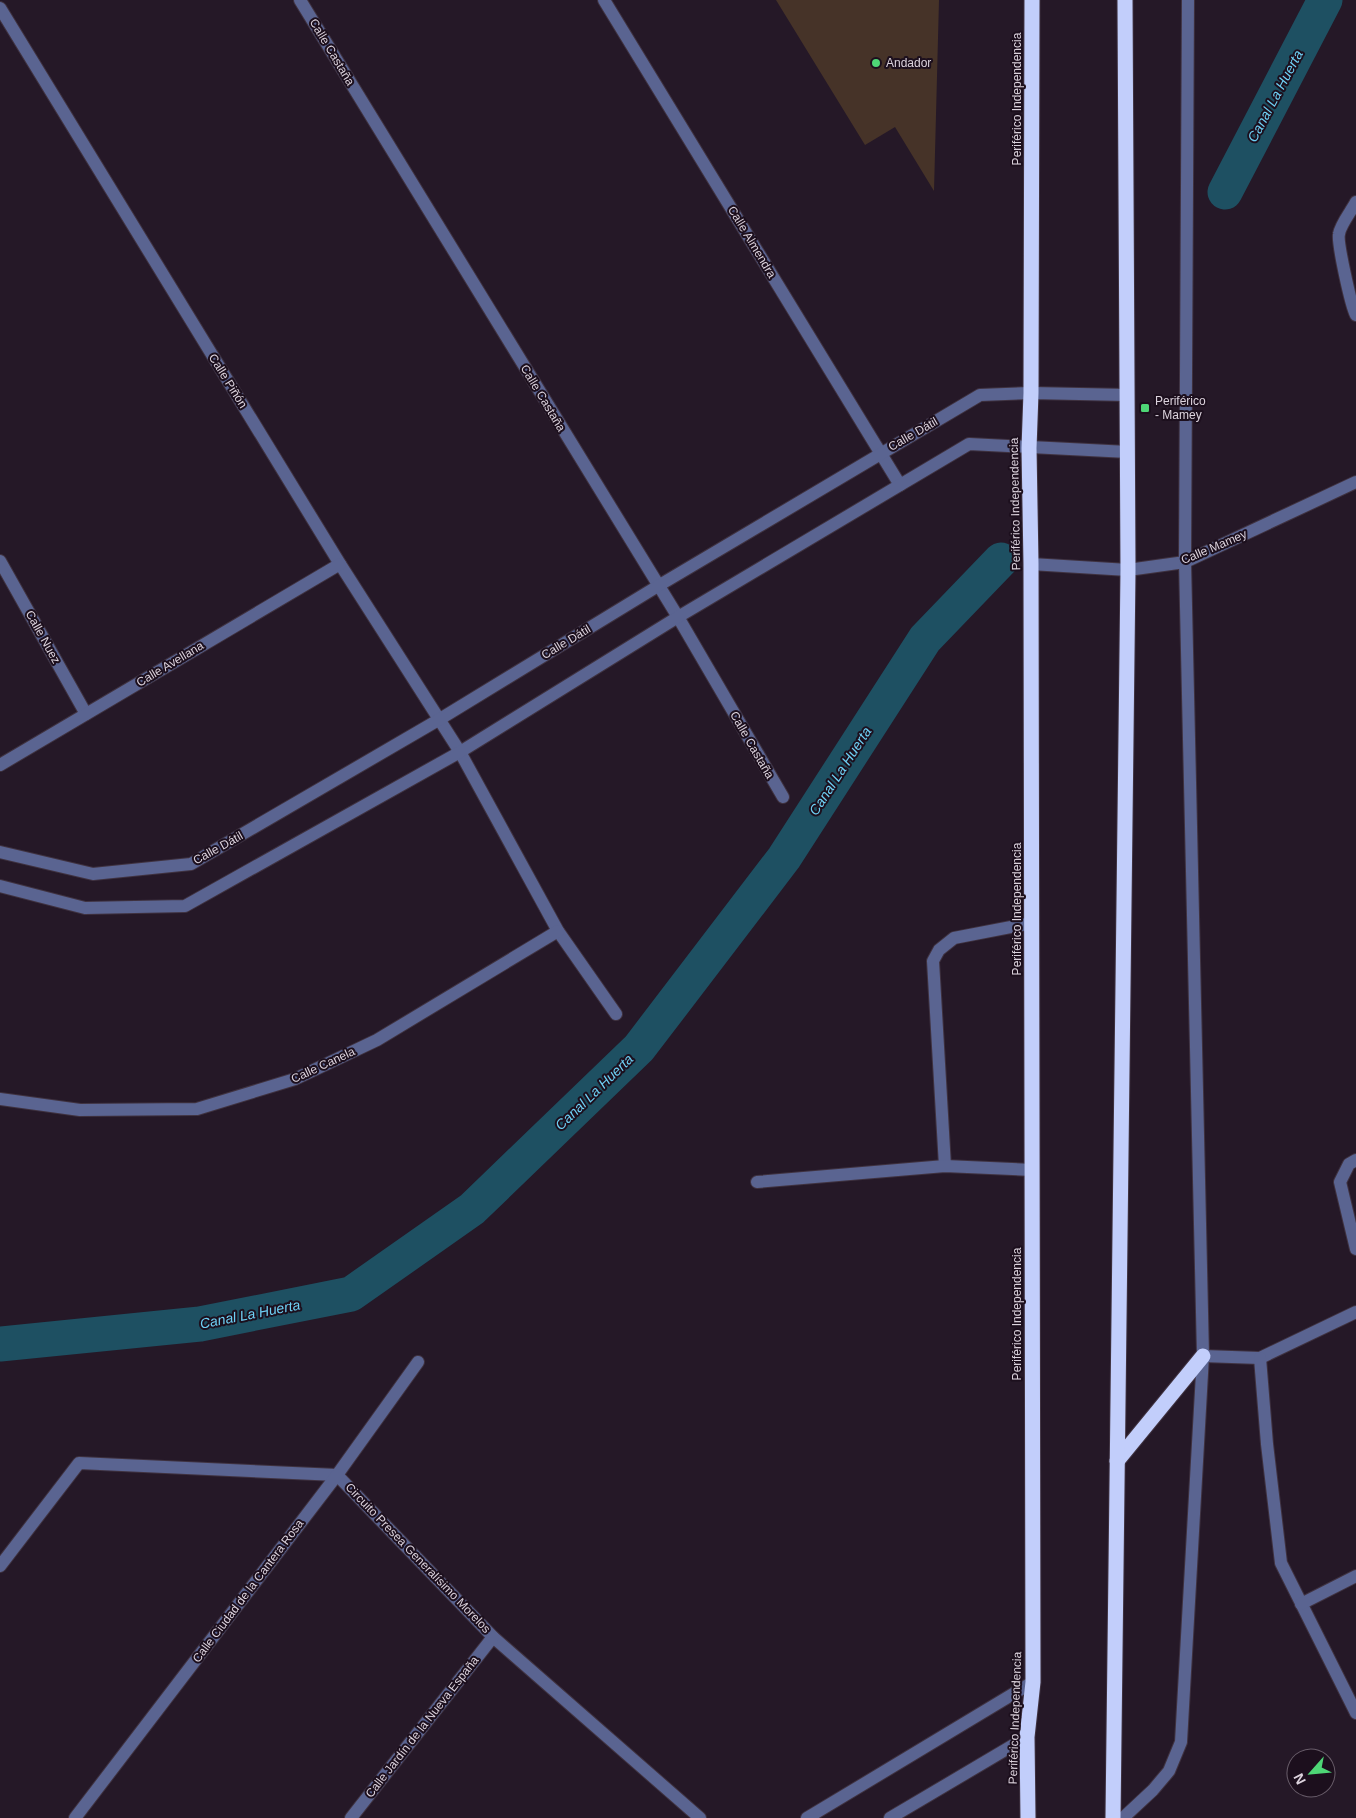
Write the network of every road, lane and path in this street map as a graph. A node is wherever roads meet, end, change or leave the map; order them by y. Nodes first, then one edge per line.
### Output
1 (300, 0) edge
2 (604, 0) edge
3 (1032, 0) edge
4 (1125, 0) edge
5 (1188, 0) edge
6 (0, 8) edge
7 (1356, 202) edge
8 (1356, 315) edge
9 (1031, 393) junction
10 (1128, 395) junction
11 (1029, 448) junction
12 (1128, 452) junction
13 (880, 453) junction
14 (1356, 482) edge
15 (900, 485) junction
16 (0, 561) edge
17 (1186, 562) junction
18 (340, 564) junction
19 (1031, 564) junction
20 (1128, 570) junction
21 (658, 586) junction
22 (678, 617) junction
23 (86, 714) junction
24 (440, 719) junction
25 (460, 752) junction
26 (0, 765) edge
27 (783, 798) dead end
28 (0, 852) edge
29 (0, 886) edge
30 (1032, 923) junction
31 (558, 931) junction
32 (616, 1014) dead end
33 (0, 1098) edge
34 (1356, 1160) edge
35 (945, 1166) junction
36 (1032, 1170) junction
37 (757, 1182) dead end
38 (1356, 1249) edge
39 (1356, 1312) edge
40 (1203, 1356) junction
41 (1260, 1358) junction
42 (418, 1362) dead end
43 (1117, 1460) junction
44 (337, 1475) junction
45 (0, 1566) edge
46 (1356, 1576) edge
47 (1301, 1604) junction
48 (493, 1636) junction
49 (1033, 1682) junction
50 (1356, 1713) edge
51 (1027, 1737) junction
52 (75, 1818) edge
53 (351, 1818) edge
54 (700, 1818) edge
55 (807, 1818) edge
56 (890, 1818) edge
57 (1028, 1818) edge
58 (1113, 1818) edge
59 (1123, 1818) edge

1 - 21 street, Calle Castaña
2 - 13 street, Calle Almendra
3 - 9 highway, Periférico Independencia
4 - 10 highway
5 - 17 street
6 - 18 street, Calle Piñón
7 - 8 street
9 - 10 street, Calle Dátil
9 - 11 highway, Periférico Independencia
9 - 13 street, Calle Dátil
10 - 12 highway
11 - 12 street
11 - 15 street
11 - 19 highway, Periférico Independencia
12 - 20 highway
13 - 15 street, Calle Almendra
13 - 21 street, Calle Dátil
14 - 17 street, Calle Mamey
15 - 22 street
16 - 23 street, Calle Nuez
17 - 20 street, Calle Mamey
17 - 40 street
18 - 23 street, Calle Avellana
18 - 24 street, Calle Piñón
19 - 20 street, Calle Mamey
19 - 30 highway, Periférico Independencia
20 - 43 highway
21 - 22 street, Calle Castaña
21 - 24 street, Calle Dátil
22 - 25 street
22 - 27 street, Calle Castaña
23 - 26 street, Calle Avellana
24 - 25 street, Calle Piñón
24 - 28 street, Calle Dátil
25 - 29 street
25 - 31 street
30 - 35 street
30 - 36 highway, Periférico Independencia
31 - 32 street
31 - 33 street, Calle Canela
34 - 38 street
35 - 36 street
35 - 37 street
36 - 49 highway, Periférico Independencia
39 - 41 street
40 - 41 street
40 - 43 highway
40 - 59 street
41 - 47 street
42 - 44 street, Calle Ciudad de la Cantera Rosa
43 - 58 highway
44 - 45 street, Circuito Presea Generalísimo Morelos
44 - 48 street, Circuito Presea Generalísimo Morelos
44 - 52 street, Calle Ciudad de la Cantera Rosa
46 - 47 street
47 - 50 street
48 - 53 street, Calle Jardín de la Nueva España
48 - 54 street, Circuito Presea Generalísimo Morelos
49 - 51 highway, Periférico Independencia
49 - 55 street
51 - 56 street
51 - 57 highway, Periférico Independencia

